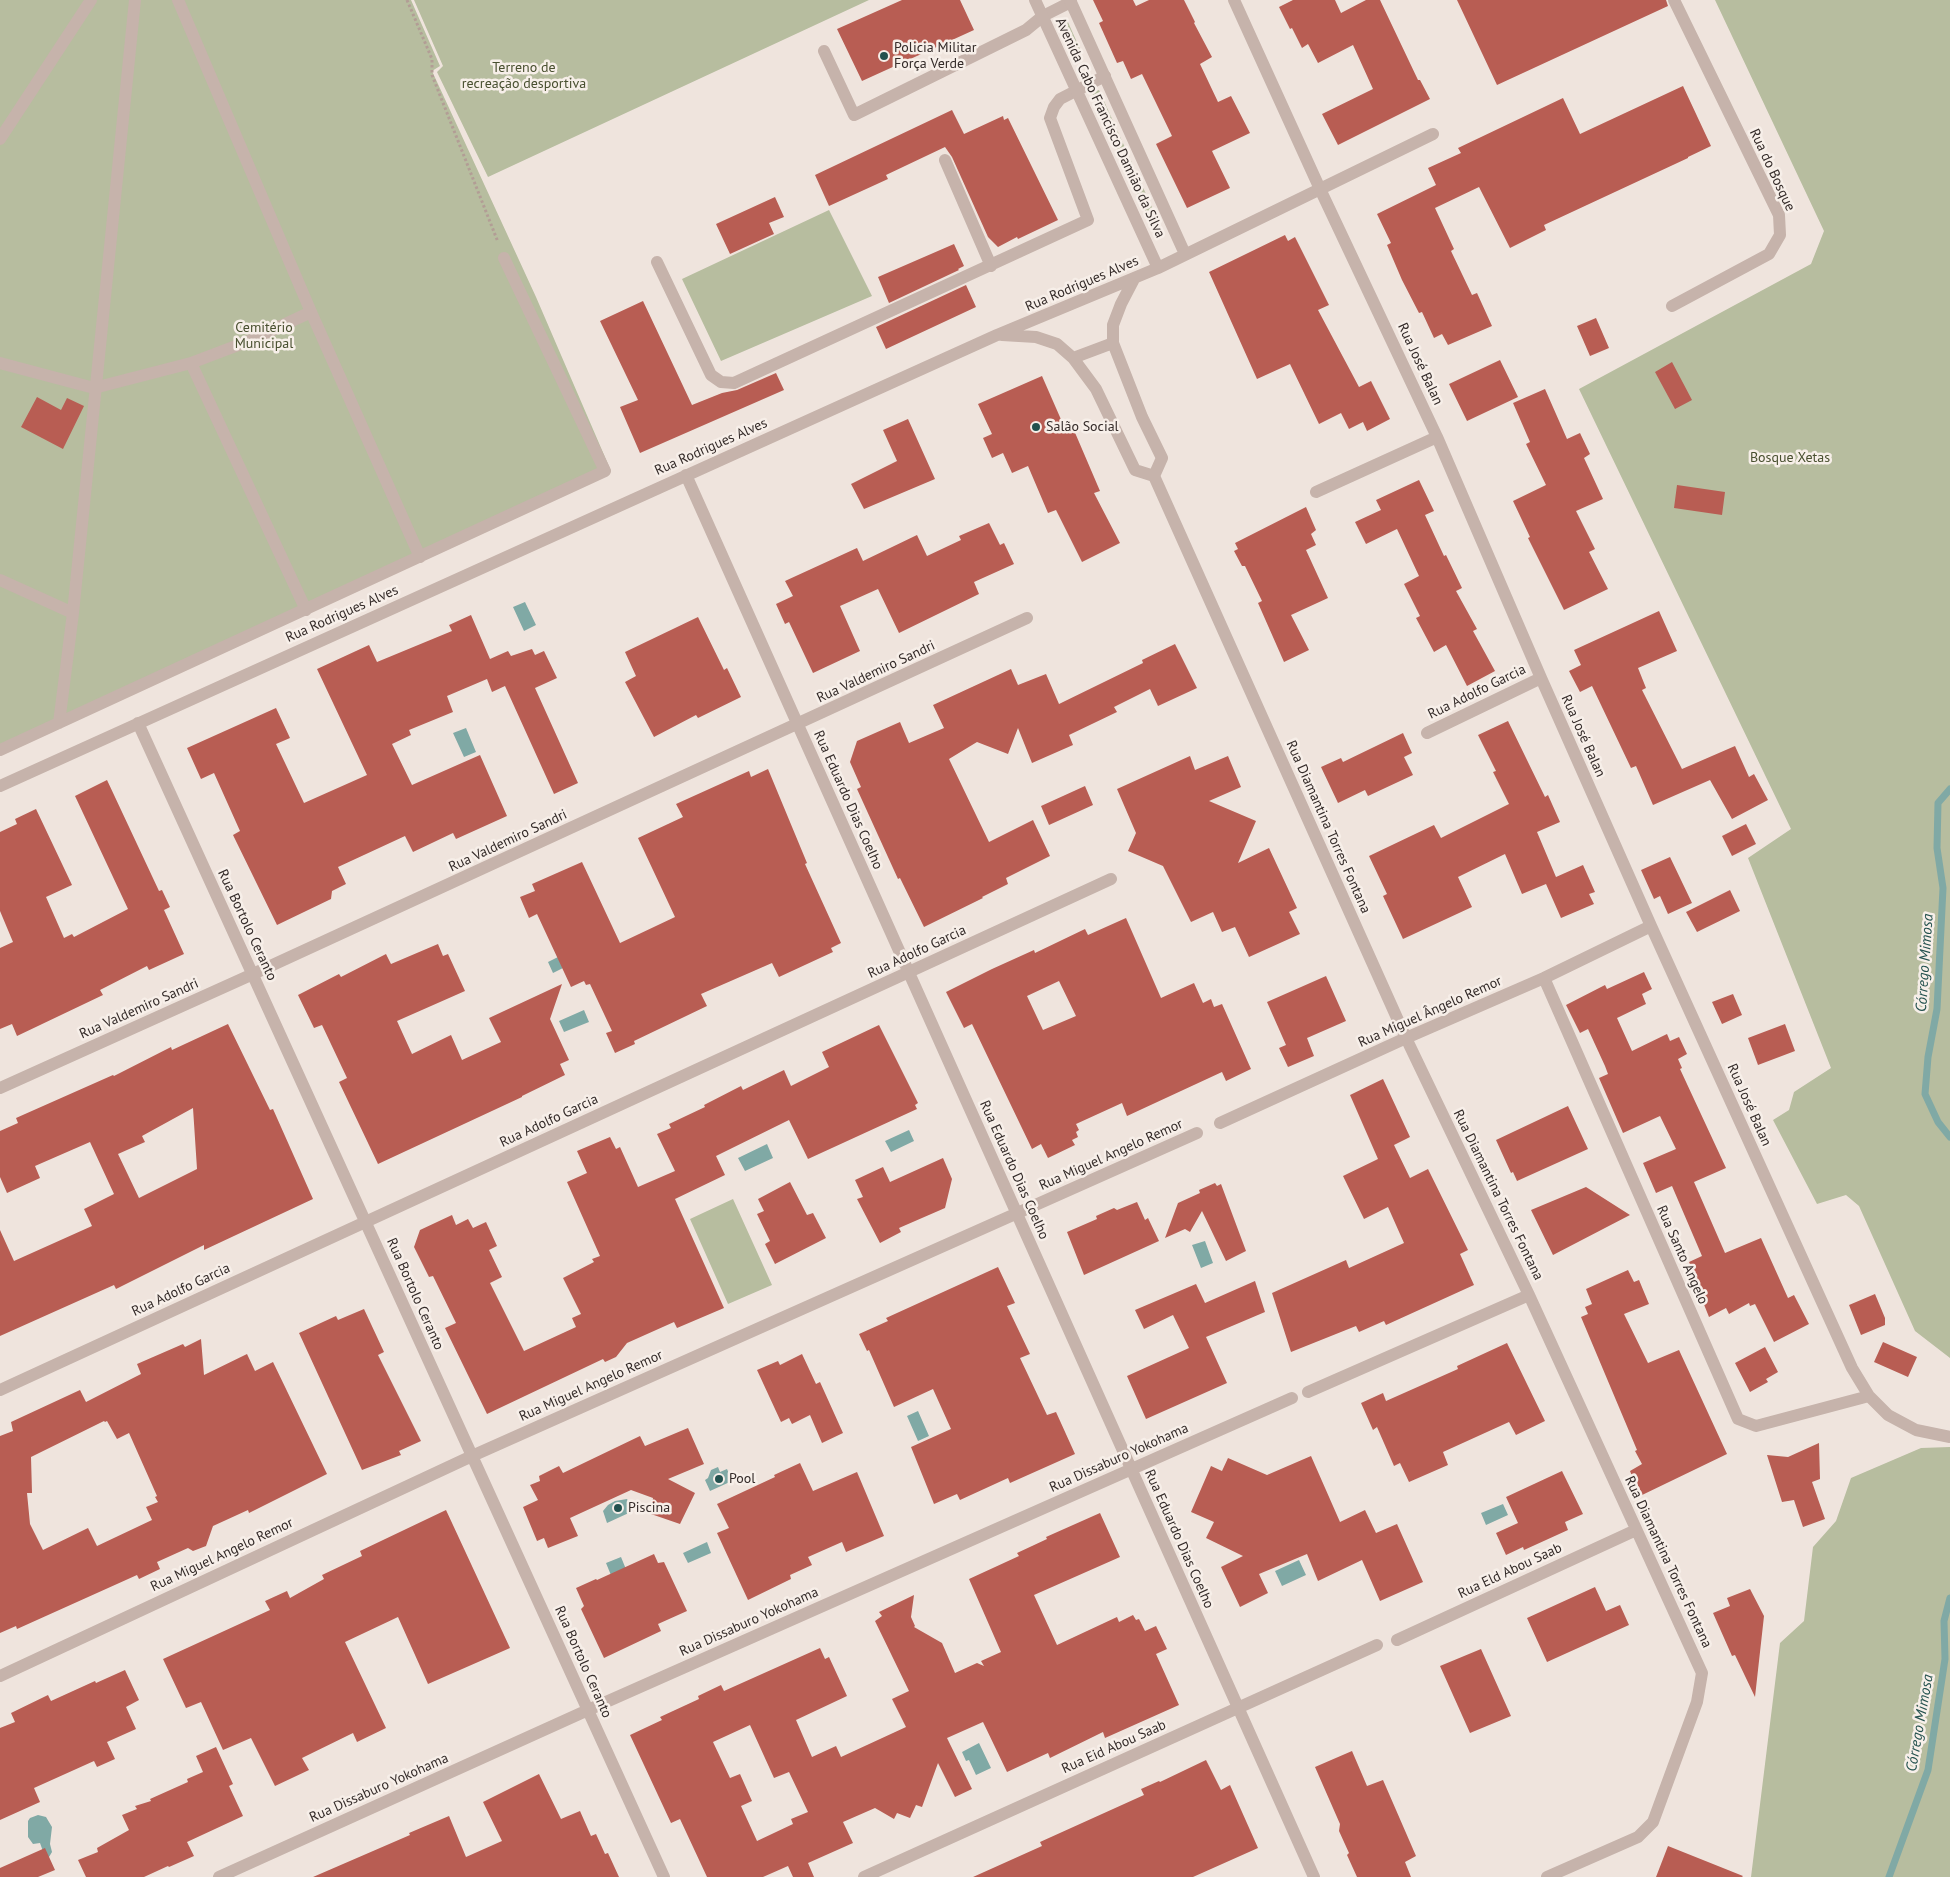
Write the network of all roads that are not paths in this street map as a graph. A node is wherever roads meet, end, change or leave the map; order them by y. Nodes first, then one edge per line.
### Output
1 (91, 0) edge
2 (135, 0) edge
3 (178, 0) edge
4 (1035, 0) edge
5 (1234, 0) edge
6 (1674, 0) edge
7 (1071, 1) edge
8 (1043, 16) junction
9 (824, 51) dead end
10 (1105, 76) junction
11 (1076, 89) junction
12 (1433, 134) dead end
13 (0, 139) edge
14 (945, 160) dead end
15 (1320, 189) junction
16 (1185, 254) junction
17 (504, 258) road end
18 (657, 262) dead end
19 (991, 266) junction
20 (1158, 268) junction
21 (1134, 278) junction
22 (1672, 306) dead end
23 (311, 312) junction
24 (997, 335) junction
25 (1113, 343) junction
26 (1073, 358) junction
27 (0, 363) edge
28 (191, 363) junction
29 (94, 388) junction
30 (1437, 437) junction
31 (686, 474) junction
32 (1154, 476) junction
33 (1316, 492) dead end
34 (420, 557) junction
35 (0, 580) edge
36 (306, 610) junction
37 (73, 613) junction
38 (1027, 618) dead end
39 (1541, 678) junction
40 (59, 723) junction
41 (138, 723) junction
42 (798, 725) junction
43 (1427, 733) dead end
44 (0, 750) edge
45 (0, 786) edge
46 (1111, 879) dead end
47 (1651, 926) junction
48 (909, 972) junction
49 (253, 974) junction
50 (1544, 978) junction
51 (1406, 1038) junction
52 (0, 1088) edge
53 (1220, 1123) dead end
54 (1197, 1133) dead end
55 (1017, 1213) junction
56 (366, 1222) junction
57 (1529, 1295) junction
58 (0, 1390) edge
59 (1308, 1392) dead end
60 (1869, 1396) junction
61 (1292, 1398) dead end
62 (1950, 1437) edge
63 (472, 1456) junction
64 (1131, 1469) junction
65 (1636, 1530) junction
66 (1397, 1640) dead end
67 (1377, 1645) dead end
68 (0, 1676) edge
69 (1238, 1708) junction
70 (588, 1710) junction
71 (219, 1877) edge
72 (664, 1877) edge
73 (864, 1877) edge
74 (1314, 1877) edge
75 (1547, 1877) edge

1 - 13 street
2 - 29 street
3 - 23 street
4 - 8 street, Avenida Cabo Francisco Damião da Silva
5 - 15 street, Rua José Balan
6 - 22 street, Rua do Bosque
7 - 8 street
7 - 10 street, Avenida Cabo Francisco Damião da Silva
8 - 9 street
8 - 11 street, Avenida Cabo Francisco Damião da Silva
10 - 11 street
10 - 16 street, Avenida Cabo Francisco Damião da Silva
11 - 19 street
11 - 20 street, Avenida Cabo Francisco Damião da Silva
12 - 15 street, Rua Rodrigues Alves
14 - 19 street
15 - 16 street, Rua Rodrigues Alves
15 - 30 street, Rua José Balan
16 - 20 street, Rua Rodrigues Alves
17 - 34 street
18 - 19 street
20 - 21 street, Rua Rodrigues Alves
21 - 24 street, Rua Rodrigues Alves
21 - 25 street
23 - 28 street
23 - 34 street
24 - 26 street
24 - 31 street, Rua Rodrigues Alves
25 - 26 street
25 - 32 street
26 - 32 street
27 - 29 street
28 - 29 street
28 - 36 street
29 - 37 street
30 - 33 street
30 - 39 street, Rua José Balan
31 - 41 street, Rua Rodrigues Alves
31 - 42 street, Rua Eduardo Dias Coelho
32 - 51 street, Rua Diamantina Torres Fontana
34 - 36 street
35 - 37 street
36 - 40 street
37 - 40 street
38 - 42 street, Rua Valdemiro Sandri
39 - 43 street, Rua Adolfo Garcia
39 - 47 street, Rua José Balan
40 - 44 street
41 - 45 street, Rua Rodrigues Alves
41 - 49 street, Rua Bortolo Ceranto
42 - 48 street, Rua Eduardo Dias Coelho
42 - 49 street, Rua Valdemiro Sandri
46 - 48 street, Rua Adolfo Garcia
47 - 50 street, Rua Miguel Ângelo Remor
47 - 60 street, Rua José Balan
48 - 55 street, Rua Eduardo Dias Coelho
48 - 56 street, Rua Adolfo Garcia
49 - 52 street, Rua Valdemiro Sandri
49 - 56 street, Rua Bortolo Ceranto
50 - 51 street, Rua Miguel Ângelo Remor
50 - 60 street, Rua Santo Angelo
51 - 53 street, Rua Miguel Ângelo Remor
51 - 57 street, Rua Diamantina Torres Fontana
54 - 55 street, Rua Miguel Angelo Remor
55 - 63 street, Rua Miguel Angelo Remor
55 - 64 street, Rua Eduardo Dias Coelho
56 - 58 street, Rua Adolfo Garcia
56 - 63 street, Rua Bortolo Ceranto
57 - 59 street
57 - 65 street, Rua Diamantina Torres Fontana
60 - 62 street, Rua José Balan
61 - 64 street, Rua Dissaburo Yokohama
63 - 68 street, Rua Miguel Angelo Remor
63 - 70 street, Rua Bortolo Ceranto
64 - 69 street, Rua Eduardo Dias Coelho
64 - 70 street, Rua Dissaburo Yokohama
65 - 66 street, Rua Eld Abou Saab
65 - 75 street, Rua Diamantina Torres Fontana
67 - 69 street, Rua Eid Abou Saab
69 - 73 street, Rua Eid Abou Saab
69 - 74 street, Rua Eduardo Dias Coelho
70 - 71 street, Rua Dissaburo Yokohama
70 - 72 street, Rua Bortolo Ceranto

